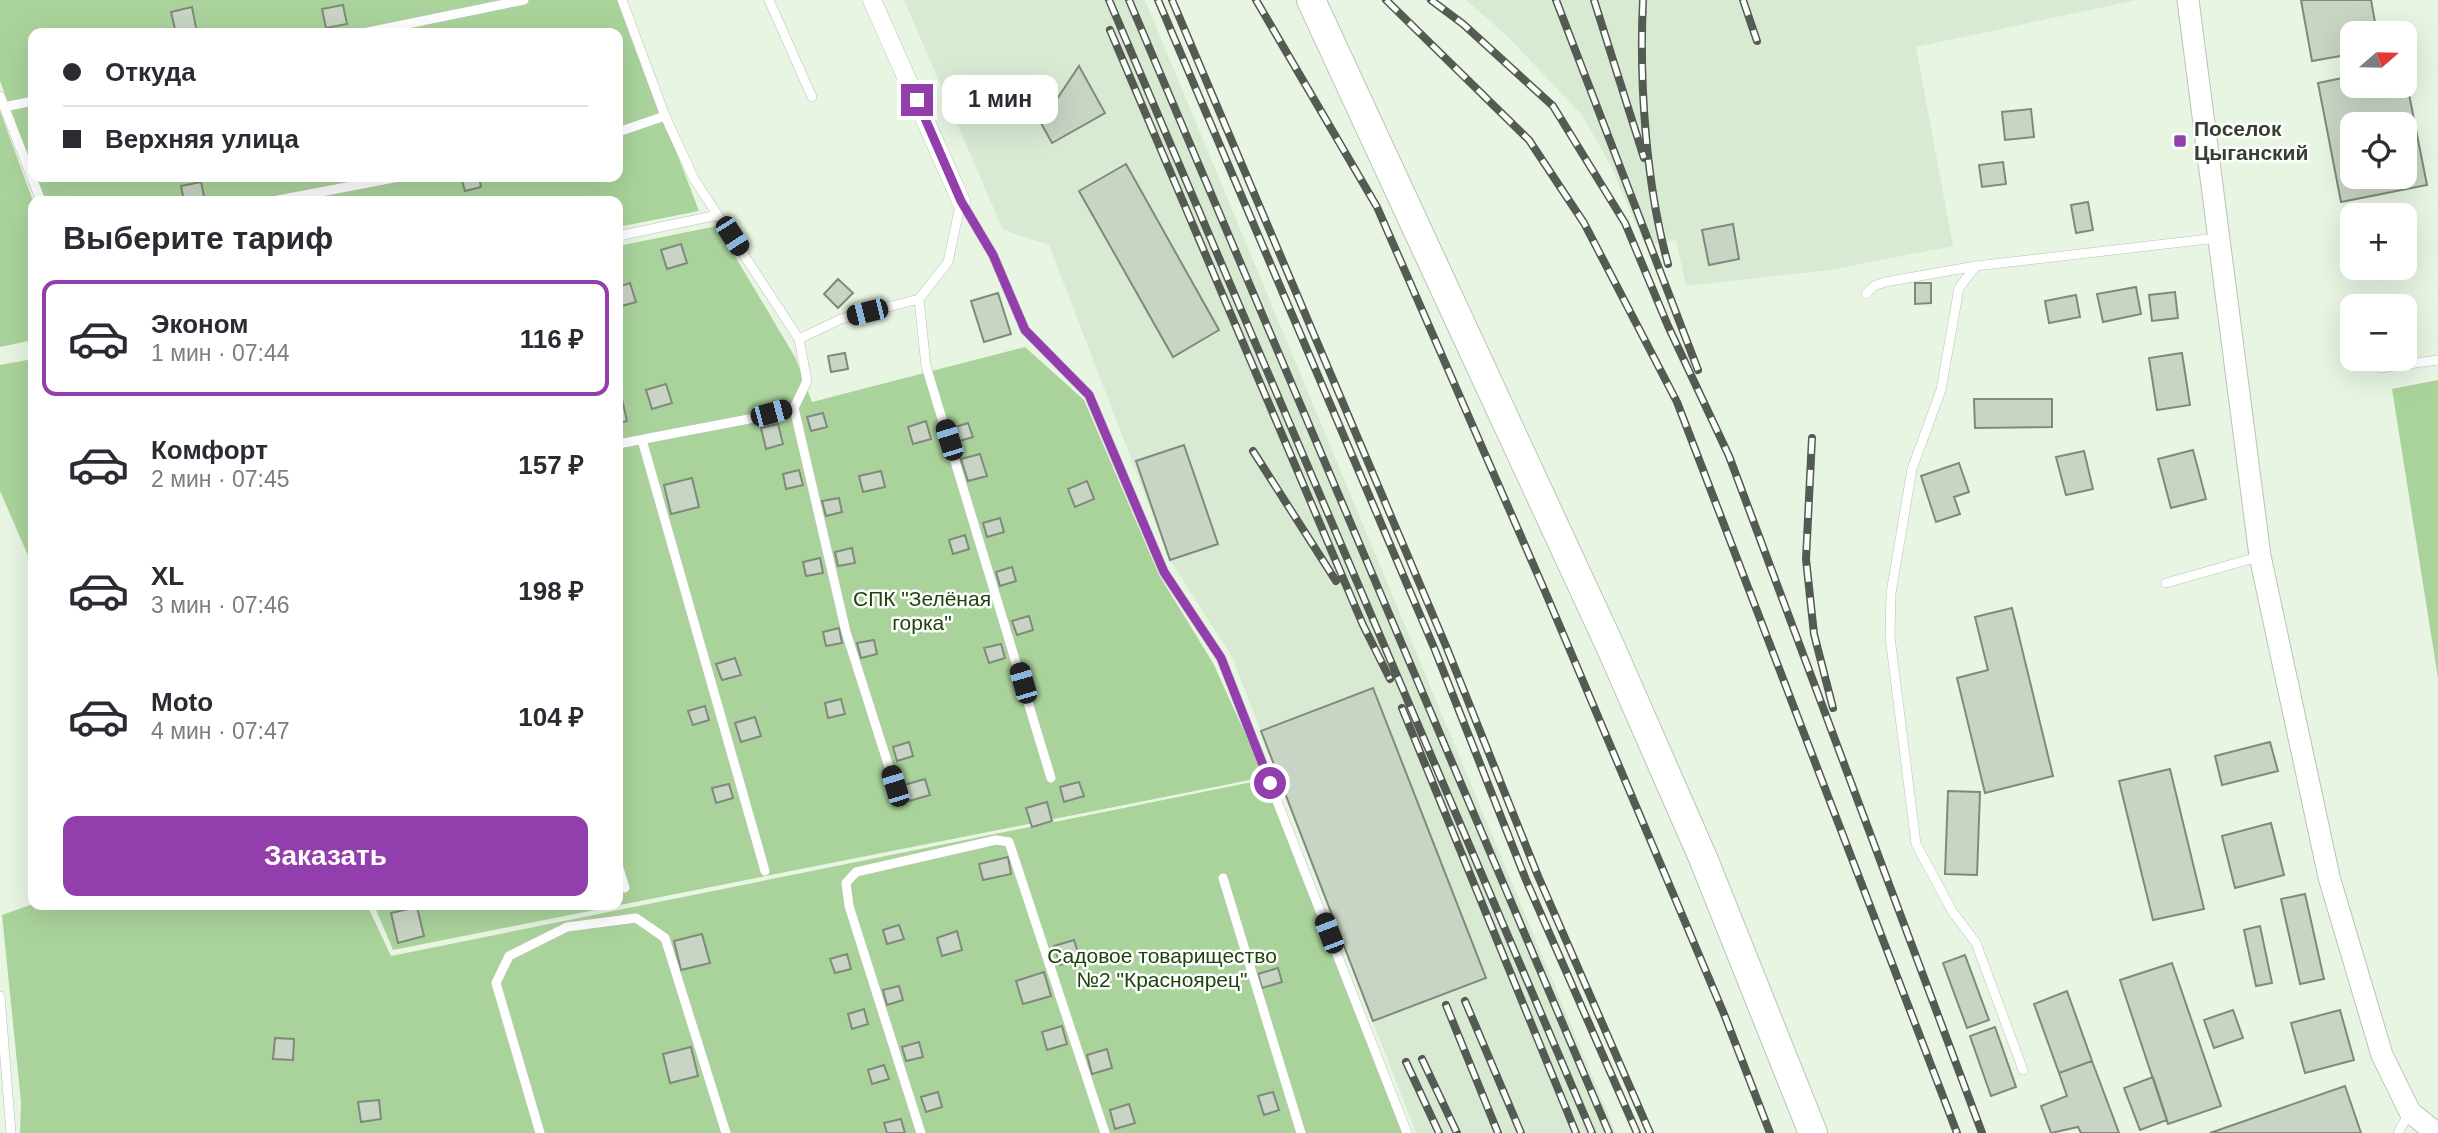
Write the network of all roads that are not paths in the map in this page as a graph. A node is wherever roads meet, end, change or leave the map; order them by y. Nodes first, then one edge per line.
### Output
1 (524, 0) edge
2 (622, 0) edge
3 (769, 0) edge
4 (872, 0) edge
5 (1311, 0) edge
6 (2188, 0) edge
7 (387, 28) edge
8 (0, 96) edge
9 (811, 97) dead end
10 (28, 102) edge
11 (4, 107) junction
12 (664, 116) junction
13 (623, 130) edge
14 (28, 168) edge
15 (373, 182) edge
16 (298, 196) edge
17 (961, 201) junction
18 (718, 215) junction
19 (623, 235) edge
20 (2219, 238) junction
21 (1976, 266) junction
22 (1866, 295) dead end
23 (919, 299) junction
24 (799, 340) junction
25 (2438, 360) edge
26 (2417, 363) edge
27 (793, 408) junction
28 (642, 440) junction
29 (623, 443) edge
30 (2260, 556) junction
31 (2166, 583) dead end
32 (1051, 779) dead end
33 (895, 786) dead end
34 (765, 871) dead end
35 (1223, 878) dead end
36 (623, 881) edge
37 (625, 888) dead end
38 (0, 996) edge
39 (1, 1020) edge
40 (2023, 1070) dead end
41 (2410, 1112) junction
42 (11, 1133) edge
43 (540, 1133) edge
44 (726, 1133) edge
45 (921, 1133) edge
46 (1105, 1133) edge
47 (1301, 1133) edge
48 (1407, 1133) edge
49 (1813, 1133) edge
50 (2398, 1133) edge
51 (2436, 1133) edge

1 - 7 lane
2 - 12 lane
3 - 9 lane
4 - 17 street
5 - 49 highway
6 - 20 street
8 - 11 lane
10 - 11 lane
11 - 14 lane
12 - 13 lane
12 - 18 lane
15 - 16 lane
17 - 23 lane
17 - 48 lane
18 - 19 lane
18 - 24 lane
20 - 21 lane
20 - 30 street
21 - 22 lane
21 - 40 lane
23 - 24 lane
23 - 32 lane
24 - 27 lane
25 - 26 lane
27 - 28 lane
27 - 33 lane
28 - 29 lane
28 - 34 lane
30 - 31 lane
30 - 41 street
35 - 47 lane
36 - 37 lane
38 - 39 lane
39 - 42 lane
41 - 50 lane
41 - 51 street
43 - 44 lane
45 - 46 lane

